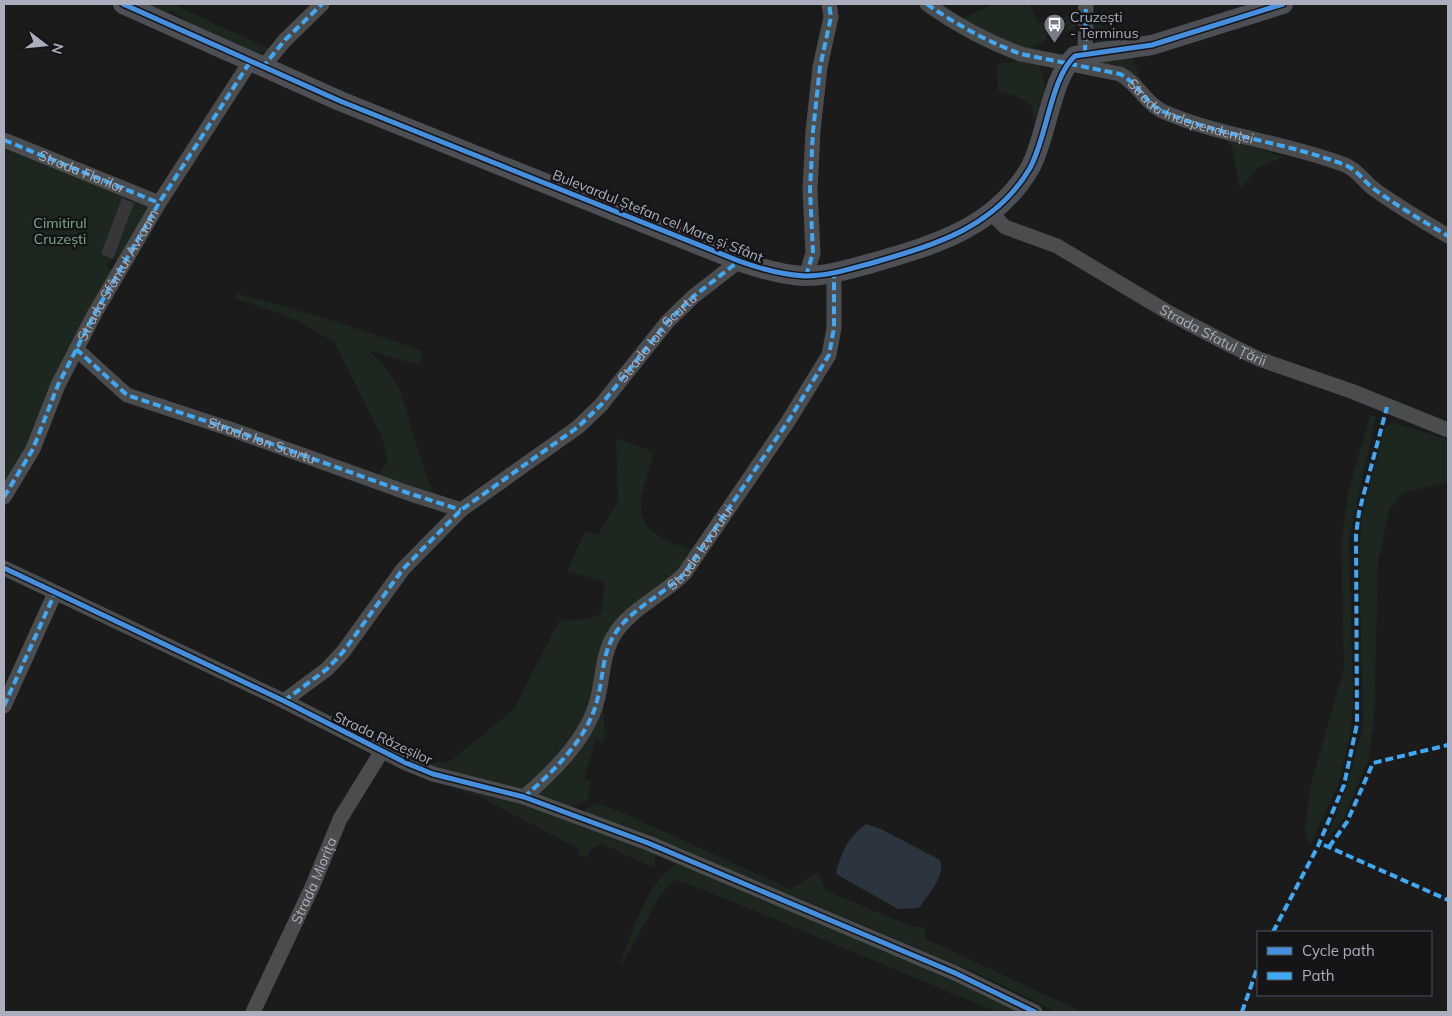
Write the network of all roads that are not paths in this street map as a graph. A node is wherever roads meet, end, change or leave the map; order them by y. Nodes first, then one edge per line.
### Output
1 (123, 4) edge
2 (322, 4) edge
3 (829, 4) edge
4 (926, 4) edge
5 (1086, 4) edge
6 (1283, 4) edge
7 (1077, 58) junction
8 (256, 65) junction
9 (4, 140) edge
10 (159, 203) junction
11 (991, 213) junction
12 (1448, 236) edge
13 (739, 261) junction
14 (834, 273) junction
15 (806, 276) junction
16 (76, 349) junction
17 (1448, 430) edge
18 (4, 497) edge
19 (462, 510) junction
20 (4, 568) edge
21 (55, 593) junction
22 (284, 702) junction
23 (4, 706) edge
24 (382, 751) junction
25 (524, 797) junction
26 (253, 1012) edge
27 (1036, 1012) edge

1 - 8 street, Bulevardul Ștefan cel Mare și Sfânt
2 - 8 street, Strada Sfântul Avraam
3 - 15 street
4 - 7 street, Strada Independenței
5 - 7 street
6 - 7 street
7 - 11 street, Bulevardul Ștefan cel Mare și Sfânt
7 - 12 street, Strada Independenței
8 - 10 street, Strada Sfântul Avraam
8 - 13 street, Bulevardul Ștefan cel Mare și Sfânt
9 - 10 street, Strada Florilor
10 - 16 street, Strada Sfântul Avraam
11 - 14 street, Bulevardul Ștefan cel Mare și Sfânt
11 - 17 street, Strada Sfatul Țării
13 - 15 street, Bulevardul Ștefan cel Mare și Sfânt
13 - 19 street, Strada Ion Scurtu
14 - 15 street, Bulevardul Ștefan cel Mare și Sfânt
14 - 25 street, Strada Izvorului
16 - 18 street, Strada Sfântul Avraam
16 - 19 street, Strada Ion Scurtu
19 - 22 street, Strada Ion Scurtu
20 - 21 street, Strada Răzeșilor
21 - 22 street, Strada Răzeșilor
21 - 23 street
22 - 24 street, Strada Răzeșilor
24 - 25 street, Strada Răzeșilor
24 - 26 street, Strada Miorița
25 - 27 street, Strada Răzeșilor

